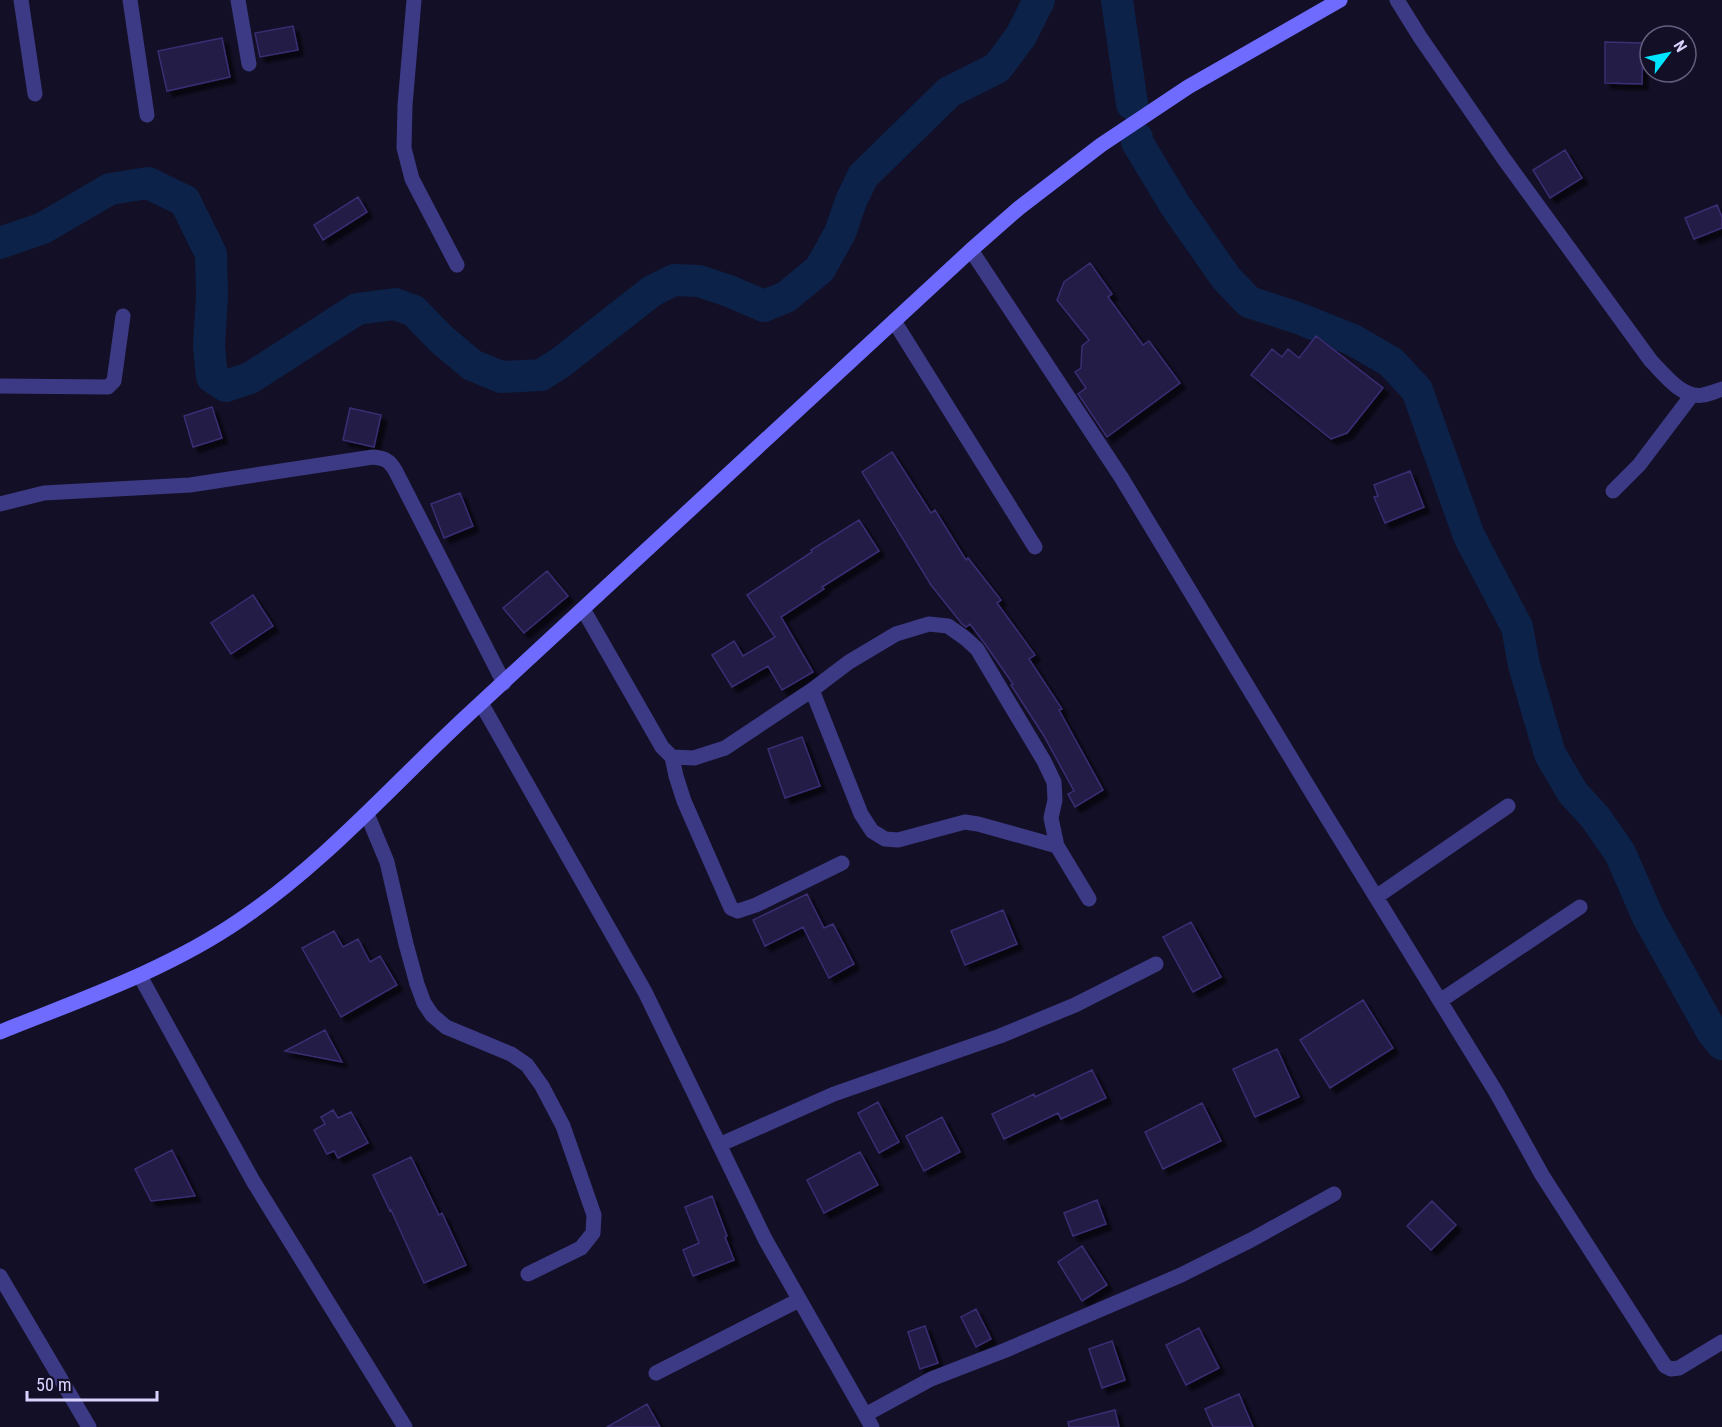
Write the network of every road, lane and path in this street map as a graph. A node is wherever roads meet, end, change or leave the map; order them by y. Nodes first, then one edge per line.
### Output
1 (21, 0) edge
2 (130, 0) edge
3 (238, 0) edge
4 (414, 0) edge
5 (1340, 0) edge
6 (1397, 0) edge
7 (249, 64) dead end
8 (35, 94) dead end
9 (147, 115) dead end
10 (971, 250) junction
11 (457, 265) dead end
12 (123, 316) dead end
13 (894, 321) junction
14 (0, 386) edge
15 (1722, 389) edge
16 (1692, 395) junction
17 (1613, 491) dead end
18 (0, 504) edge
19 (1035, 547) dead end
20 (583, 609) junction
21 (504, 683) junction
22 (812, 690) junction
23 (481, 703) junction
24 (672, 757) junction
25 (1508, 806) dead end
26 (367, 814) junction
27 (1057, 846) junction
28 (842, 863) dead end
29 (1376, 897) junction
30 (1089, 899) dead end
31 (1580, 907) dead end
32 (1156, 964) dead end
33 (140, 976) junction
34 (1440, 1001) junction
35 (0, 1032) edge
36 (719, 1145) junction
37 (1334, 1194) dead end
38 (528, 1274) dead end
39 (0, 1276) edge
40 (799, 1299) junction
41 (1722, 1342) edge
42 (656, 1374) dead end
43 (869, 1421) edge
44 (89, 1427) edge
45 (405, 1427) edge

1 - 8 street
2 - 9 street
3 - 7 street
4 - 11 street
5 - 10 main road
6 - 16 street
10 - 13 main road
10 - 29 street
12 - 14 street
13 - 19 street
13 - 20 main road
15 - 16 street
16 - 17 street
18 - 21 street
20 - 21 main road
20 - 24 street
21 - 23 main road
22 - 24 street
22 - 27 street
22 - 27 street
23 - 26 main road
23 - 36 street
24 - 28 street
25 - 29 street
26 - 33 main road
26 - 38 street
27 - 30 street
29 - 34 street
31 - 34 street
32 - 36 street
33 - 35 main road
33 - 45 street
34 - 41 street
36 - 40 street
37 - 43 street
39 - 44 street
40 - 42 street
40 - 43 street

